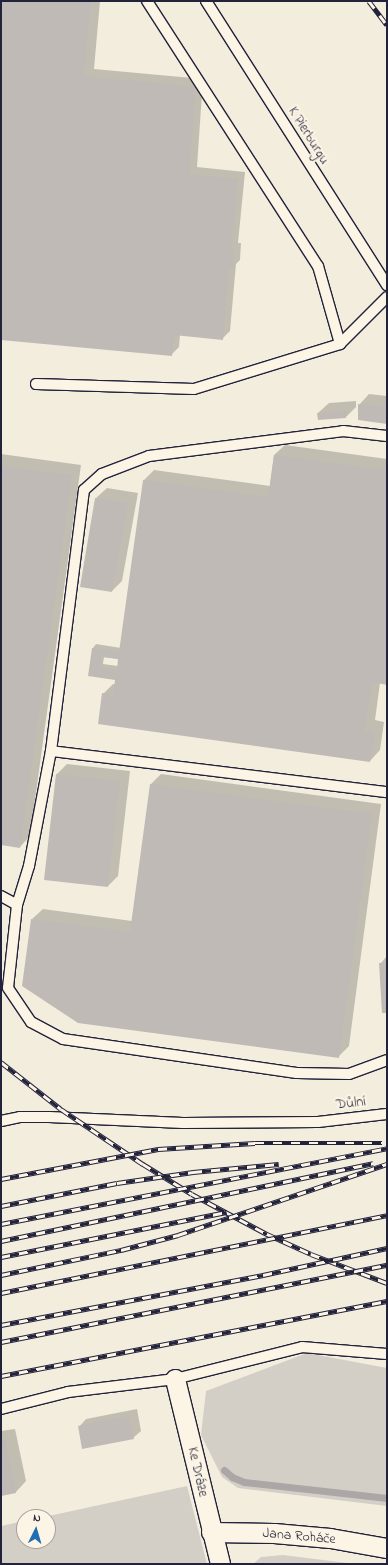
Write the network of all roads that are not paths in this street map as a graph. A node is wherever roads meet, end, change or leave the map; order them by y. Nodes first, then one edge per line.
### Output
1 (147, 1) edge
2 (206, 1) edge
3 (387, 285) edge
4 (387, 297) edge
5 (340, 344) junction
6 (36, 384) dead end
7 (387, 436) edge
8 (52, 751) junction
9 (387, 792) edge
10 (1, 896) edge
11 (17, 905) junction
12 (387, 1060) edge
13 (387, 1114) edge
14 (1, 1121) edge
15 (387, 1354) edge
16 (175, 1379) junction
17 (1, 1409) edge
18 (211, 1532) junction
19 (387, 1548) edge
20 (220, 1564) edge

1 - 5 lane
2 - 3 lane, K Pierburgu
4 - 5 lane
5 - 6 lane
7 - 8 lane
8 - 9 lane
8 - 11 lane
10 - 11 lane
11 - 12 lane
13 - 14 lane, Důlní
15 - 16 lane
16 - 17 lane
16 - 18 street, Ke Dráze
18 - 19 street, Jana Roháče
18 - 20 street, Ke Dráze

